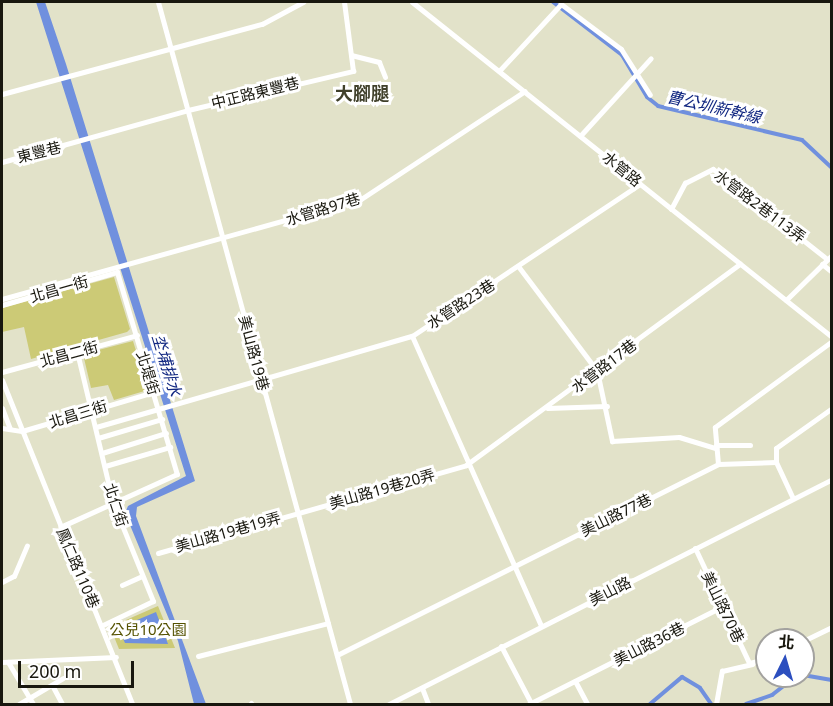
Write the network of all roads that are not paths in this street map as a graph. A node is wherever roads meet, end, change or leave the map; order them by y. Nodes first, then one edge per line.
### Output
1 (158, 2) edge
2 (303, 2) edge
3 (344, 2) edge
4 (412, 2) edge
5 (292, 4) edge
6 (171, 47) junction
7 (351, 54) junction
8 (651, 58) dead end
9 (499, 71) junction
10 (635, 76) junction
11 (386, 77) dead end
12 (525, 91) junction
13 (2, 94) edge
14 (650, 95) dead end
15 (188, 110) junction
16 (580, 136) junction
17 (91, 138) joint
18 (2, 162) edge
19 (640, 184) junction
20 (671, 209) junction
21 (223, 238) junction
22 (830, 257) edge
23 (740, 264) junction
24 (822, 264) junction
25 (518, 266) junction
26 (117, 270) junction
27 (831, 272) edge
28 (2, 300) edge
29 (786, 300) junction
30 (2, 305) edge
31 (137, 335) junction
32 (412, 336) junction
33 (831, 339) edge
34 (77, 352) junction
35 (597, 371) junction
36 (2, 372) edge
37 (261, 378) junction
38 (2, 380) edge
39 (154, 392) junction
40 (607, 406) junction
41 (2, 408) edge
42 (160, 408) junction
43 (547, 408) junction
44 (831, 408) edge
45 (92, 410) junction
46 (162, 419) junction
47 (96, 427) junction
48 (2, 428) edge
49 (10, 429) junction
50 (22, 431) junction
51 (166, 434) junction
52 (98, 438) junction
53 (750, 445) dead end
54 (170, 447) junction
55 (716, 447) junction
56 (102, 453) junction
57 (776, 462) junction
58 (718, 464) junction
59 (466, 465) junction
60 (105, 466) junction
61 (831, 479) edge
62 (794, 498) junction
63 (113, 503) junction
64 (298, 512) junction
65 (60, 526) junction
66 (27, 546) dead end
67 (694, 548) junction
68 (158, 553) dead end
69 (513, 565) junction
70 (142, 576) junction
71 (2, 582) edge
72 (122, 585) dead end
73 (723, 606) junction
74 (328, 623) junction
75 (103, 625) junction
76 (541, 626) junction
77 (831, 627) edge
78 (815, 635) edge
79 (501, 646) junction
80 (337, 655) junction
81 (198, 656) dead end
82 (116, 657) junction
83 (5, 662) edge
84 (755, 663) edge
85 (752, 664) junction
86 (63, 678) dead end
87 (575, 681) junction
88 (52, 685) junction
89 (422, 688) junction
90 (31, 701) edge
91 (530, 704) edge
92 (716, 704) edge
93 (19, 705) edge
94 (62, 705) edge
95 (132, 705) edge
96 (350, 705) edge
97 (389, 705) edge
98 (428, 705) edge
99 (587, 705) edge

1 - 6 street, 美山路19巷
2 - 5 street
3 - 7 street
4 - 9 street, 水管路
5 - 6 street
6 - 13 street
6 - 15 street, 美山路19巷
7 - 11 street
7 - 15 street, 中正路東豐巷
8 - 10 street
9 - 10 street
9 - 12 street, 水管路
10 - 14 street
10 - 16 street
12 - 16 street, 水管路
12 - 21 street, 水管路97巷
15 - 17 street, 中正路東豐巷
15 - 21 street, 美山路19巷
16 - 19 street, 水管路
17 - 18 street, 東豐巷
19 - 20 street, 水管路
19 - 25 street, 水管路23巷
20 - 22 street, 水管路2巷113弄
20 - 23 street, 水管路
21 - 26 street, 水管路97巷
21 - 37 street, 美山路19巷
22 - 24 street
23 - 29 street, 水管路
23 - 35 street, 水管路17巷
24 - 27 street
24 - 29 street
25 - 32 street, 水管路23巷
25 - 35 street
26 - 28 street
26 - 30 street, 北昌一街
26 - 31 street, 北堤街
29 - 33 street, 水管路
31 - 34 street, 北昌二街
31 - 39 street, 北堤街
32 - 37 street, 水管路23巷
32 - 59 street
33 - 55 street
34 - 36 street, 北昌二街
34 - 45 street, 北仁街
35 - 40 street
35 - 43 street, 水管路17巷
37 - 42 street, 水管路23巷
37 - 64 street, 美山路19巷
38 - 50 street, 鳳仁路110巷
39 - 42 street, 北堤街
39 - 45 street, 北昌三街
40 - 43 street
40 - 55 street
41 - 49 street
42 - 46 street, 北堤街
42 - 47 street, 水管路23巷
43 - 59 street, 水管路17巷
44 - 57 street
45 - 47 street, 北仁街
45 - 50 street, 北昌三街
46 - 51 street, 北堤街
46 - 52 street
47 - 52 street, 北仁街
48 - 49 street, 北昌三街
49 - 50 street, 北昌三街
50 - 65 street, 鳳仁路110巷
51 - 54 street, 北堤街
51 - 56 street
52 - 56 street, 北仁街
53 - 55 street
54 - 60 street
54 - 63 street, 北堤街
55 - 58 street
56 - 60 street, 北仁街
57 - 58 street, 美山路77巷
57 - 62 street
58 - 69 street, 美山路77巷
59 - 64 street, 美山路19巷20弄
59 - 69 street
60 - 63 street, 北仁街
61 - 62 street, 美山路
62 - 67 street, 美山路
63 - 65 street
63 - 70 street, 北仁街
64 - 68 street, 美山路19巷19弄
64 - 74 street, 美山路19巷
65 - 75 street, 鳳仁路110巷
66 - 71 street
67 - 73 street, 美山路70巷
67 - 76 street, 美山路
69 - 76 street
69 - 80 street, 美山路77巷
70 - 72 street
70 - 75 street, 北仁街
73 - 85 street, 美山路70巷
73 - 87 street, 美山路36巷
74 - 80 street, 美山路19巷
74 - 81 street
75 - 82 street, 鳳仁路110巷
76 - 79 street, 美山路
77 - 78 street
79 - 89 street, 美山路
79 - 91 street, 美山路36巷
80 - 96 street, 美山路19巷
82 - 83 street
82 - 95 street, 鳳仁路110巷
83 - 90 street
84 - 85 street
85 - 92 street
86 - 88 street
87 - 91 street, 美山路36巷
87 - 99 street
88 - 90 street
88 - 94 street
89 - 97 street, 美山路
89 - 98 street
90 - 93 street

